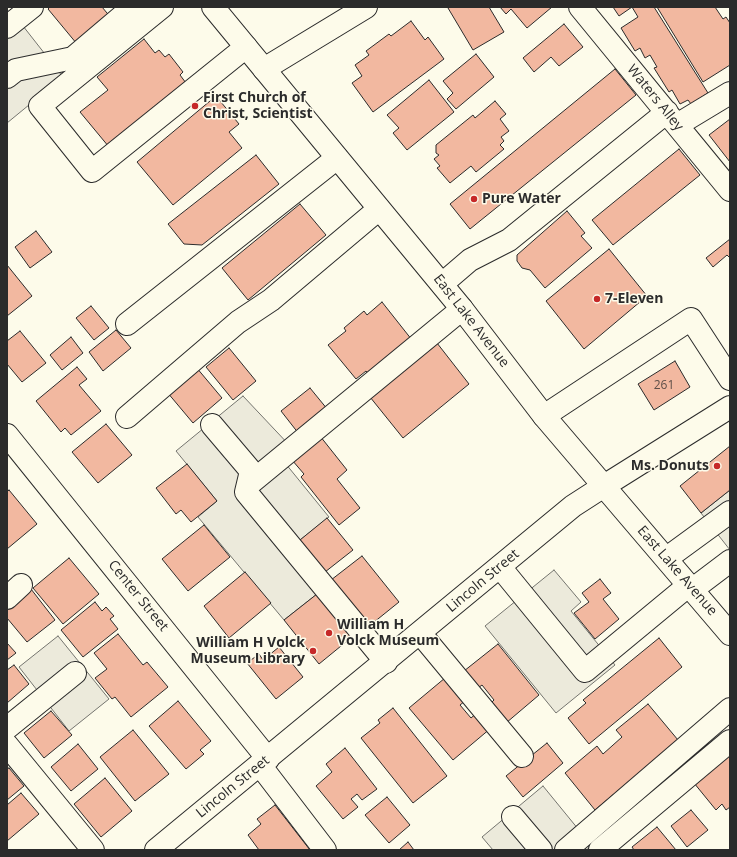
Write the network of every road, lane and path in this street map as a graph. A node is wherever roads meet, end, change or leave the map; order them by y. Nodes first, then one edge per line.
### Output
1 (32, 7) edge
2 (133, 7) edge
3 (162, 7) edge
4 (213, 7) edge
5 (366, 7) edge
6 (580, 7) edge
7 (7, 27) edge
8 (246, 47) junction
9 (264, 69) junction
10 (7, 77) edge
11 (730, 93) edge
12 (672, 119) junction
13 (337, 158) junction
14 (730, 190) edge
15 (379, 208) junction
16 (442, 284) junction
17 (462, 309) junction
18 (127, 324) dead end
19 (730, 379) edge
20 (730, 407) edge
21 (544, 416) junction
22 (127, 418) dead end
23 (212, 425) dead end
24 (7, 435) edge
25 (14, 458) edge
26 (248, 485) junction
27 (604, 486) junction
28 (730, 512) edge
29 (667, 558) junction
30 (730, 561) edge
31 (500, 567) junction
32 (691, 587) junction
33 (420, 633) junction
34 (730, 634) edge
35 (386, 662) junction
36 (75, 673) dead end
37 (730, 709) edge
38 (7, 728) edge
39 (730, 741) edge
40 (7, 746) edge
41 (522, 756) dead end
42 (264, 762) junction
43 (512, 817) dead end
44 (93, 850) edge
45 (156, 850) edge
46 (325, 850) edge
47 (541, 850) edge
48 (566, 850) edge
49 (600, 850) edge

1 - 7 main road
2 - 10 main road
3 - 8 main road
4 - 8 main road, East Lake Avenue
5 - 9 main road
6 - 12 main road, Waters Alley
8 - 9 main road, East Lake Avenue
9 - 13 main road, East Lake Avenue
11 - 12 main road
12 - 14 main road, Waters Alley
12 - 16 main road
13 - 15 main road, East Lake Avenue
13 - 18 main road
15 - 16 main road, East Lake Avenue
15 - 22 main road
16 - 17 main road, East Lake Avenue
17 - 21 main road, East Lake Avenue
17 - 26 main road
19 - 21 main road
20 - 27 main road, Lincoln Street
21 - 27 main road, East Lake Avenue
23 - 26 main road
24 - 25 main road, Center Street
25 - 42 main road, Center Street
26 - 35 main road
27 - 29 main road, East Lake Avenue
27 - 31 main road, Lincoln Street
28 - 29 main road
29 - 32 main road, East Lake Avenue
30 - 32 main road
31 - 32 main road
31 - 33 main road, Lincoln Street
32 - 34 main road, East Lake Avenue
33 - 35 main road, Lincoln Street
33 - 41 main road
35 - 42 main road, Lincoln Street
36 - 38 main road
37 - 48 main road
39 - 49 main road
40 - 44 main road
42 - 45 main road, Lincoln Street
42 - 46 main road, Center Street
43 - 47 main road

